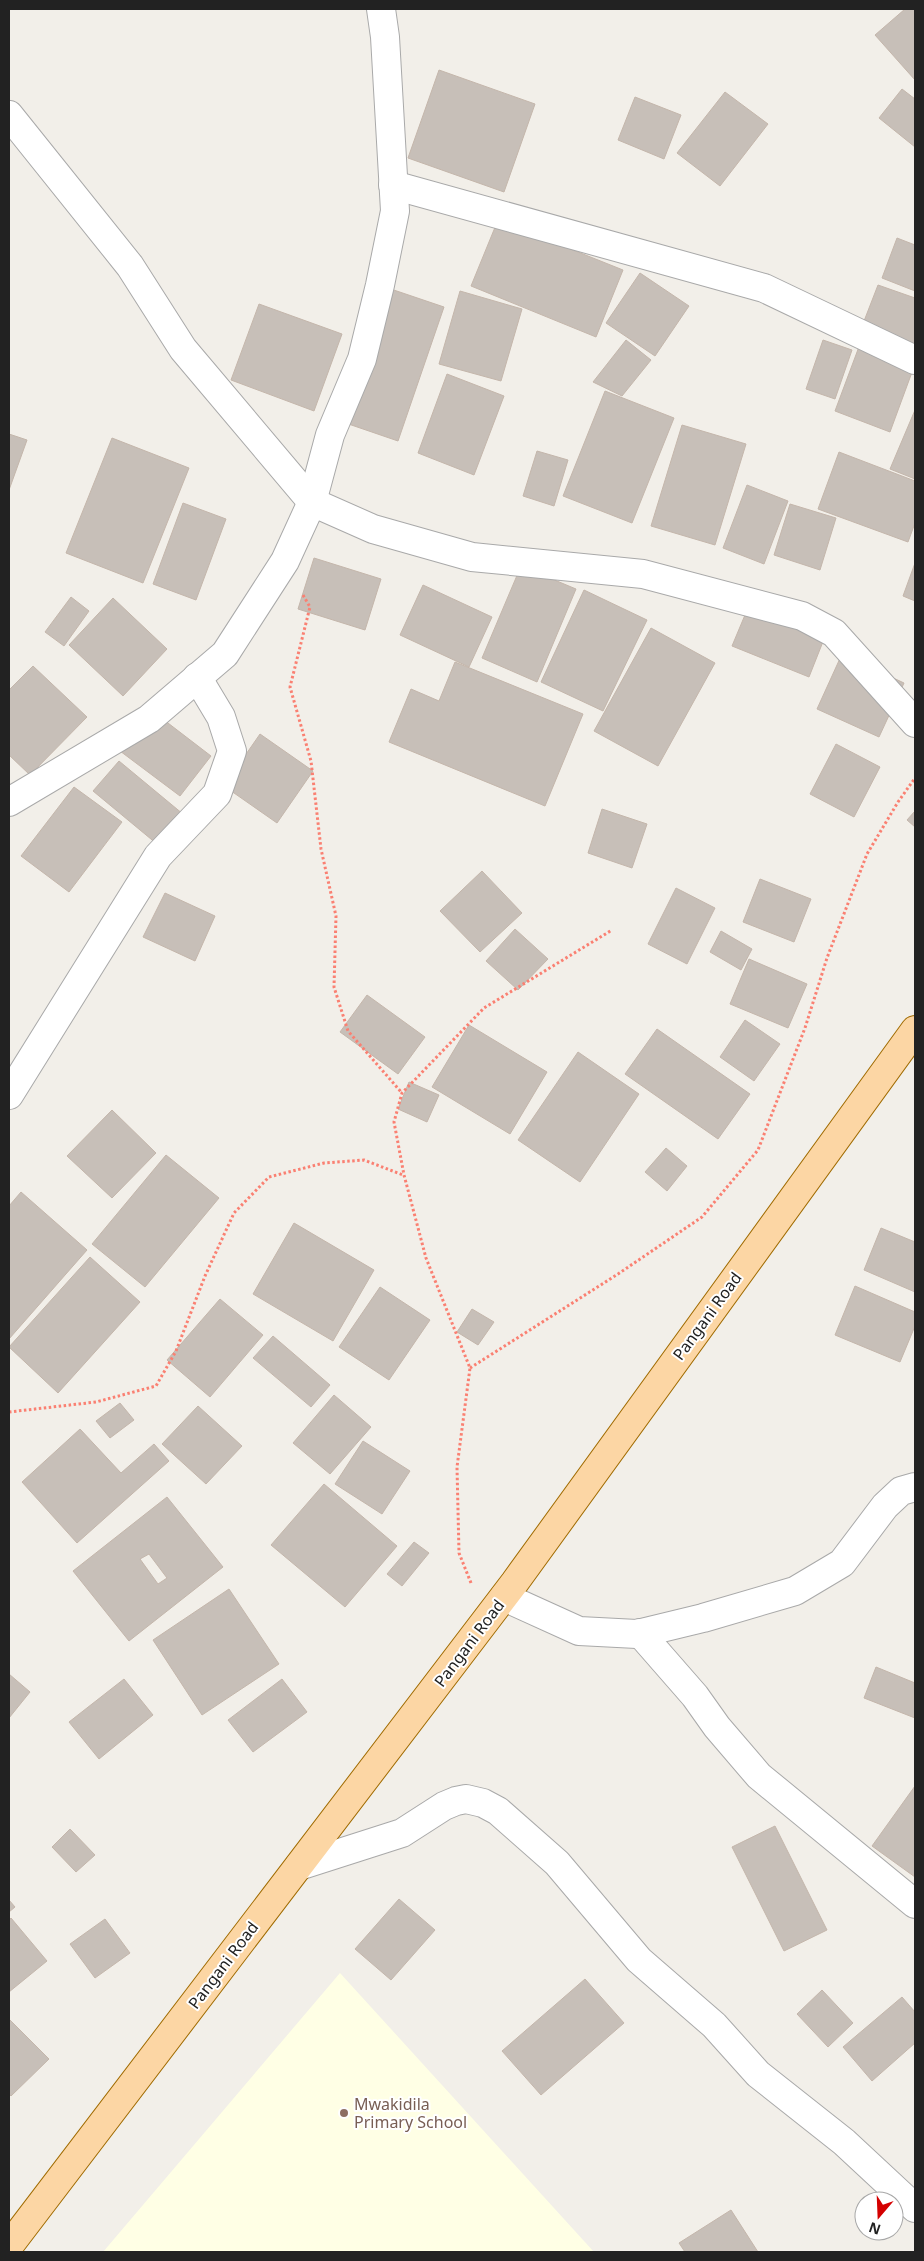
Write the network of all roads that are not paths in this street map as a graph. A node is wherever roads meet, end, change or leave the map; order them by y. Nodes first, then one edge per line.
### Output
1 (381, 9) edge
2 (9, 115) edge
3 (393, 185) junction
4 (915, 360) edge
5 (312, 502) junction
6 (197, 677) junction
7 (915, 723) edge
8 (9, 802) edge
9 (915, 1030) edge
10 (9, 1095) edge
11 (915, 1488) edge
12 (504, 1597) junction
13 (640, 1633) junction
14 (299, 1866) junction
15 (915, 1904) edge
16 (915, 2208) edge
17 (9, 2246) edge

1 - 3 street
2 - 5 street
3 - 4 street
3 - 5 street
5 - 6 street
5 - 7 street
6 - 8 street
6 - 10 street
9 - 12 main road, Pangani Road
11 - 13 street
12 - 13 street
12 - 14 main road, Pangani Road
13 - 15 street
14 - 16 street
14 - 17 main road, Pangani Road

